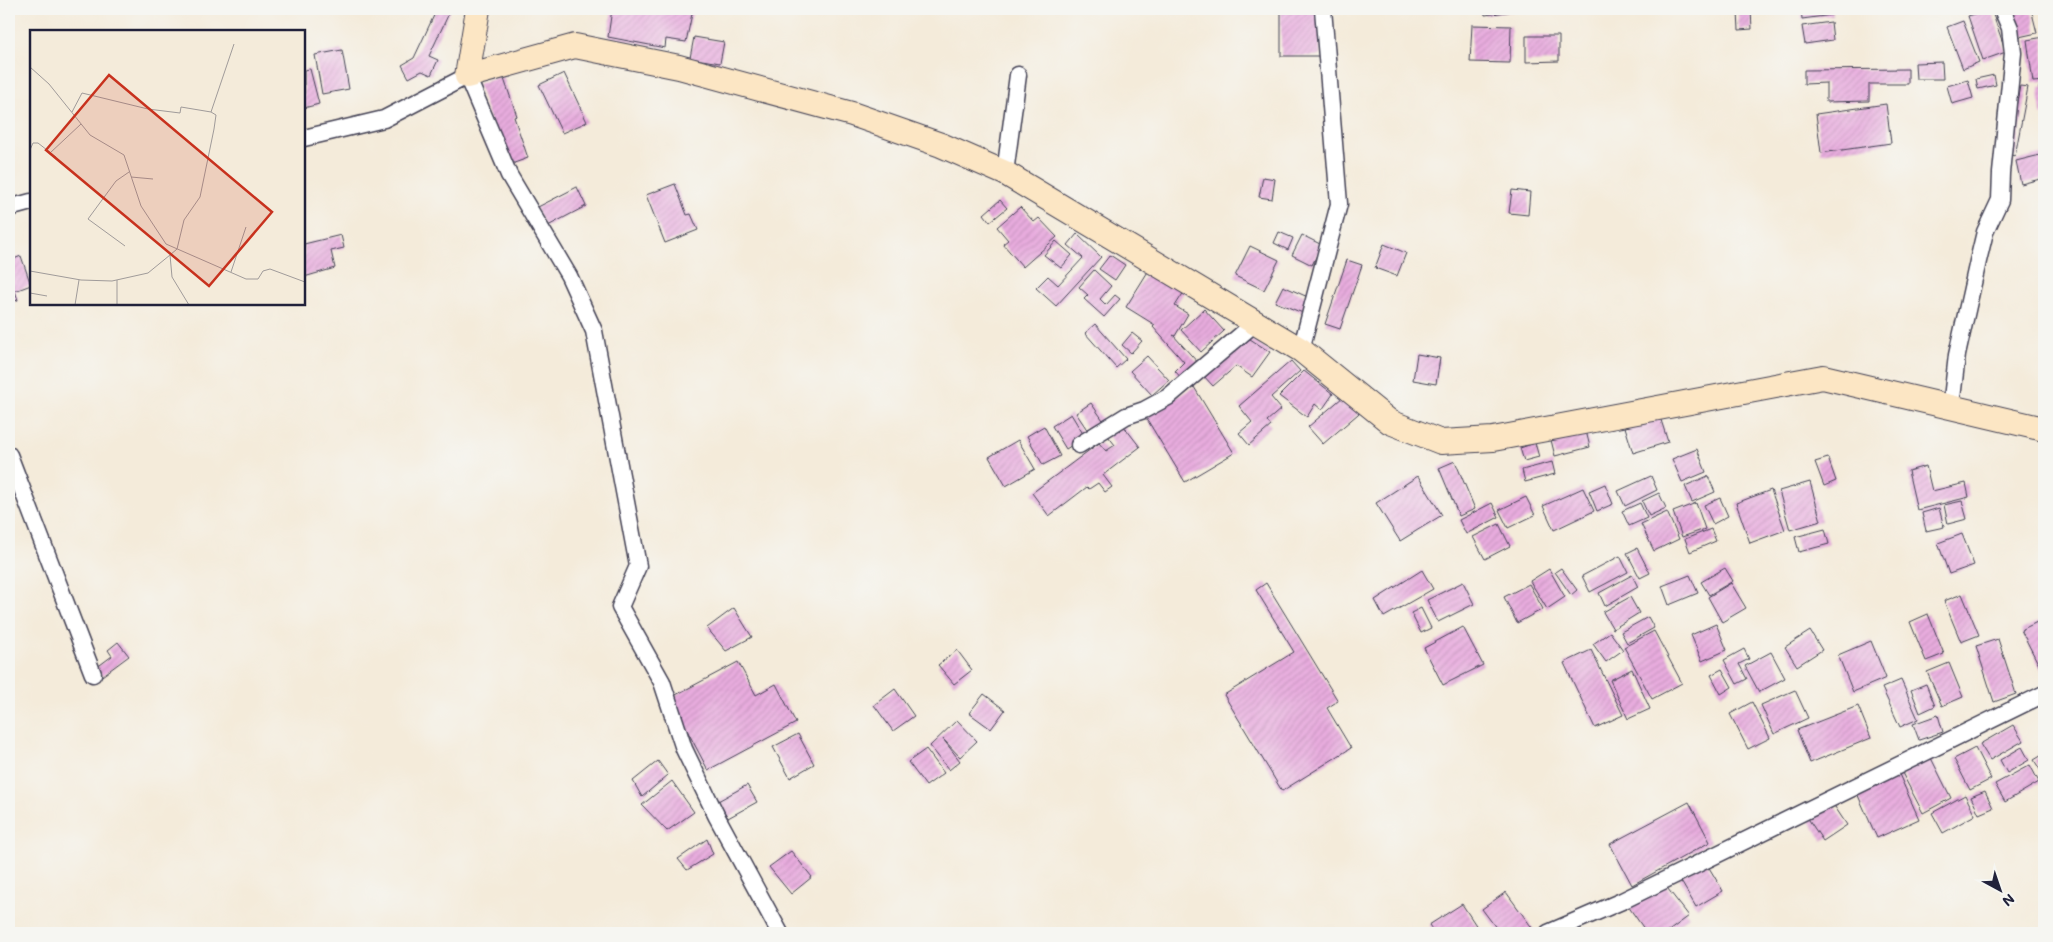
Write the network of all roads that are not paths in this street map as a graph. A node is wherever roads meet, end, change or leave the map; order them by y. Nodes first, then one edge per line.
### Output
1 (478, 9) edge
2 (1323, 9) edge
3 (2002, 9) edge
4 (1018, 75) dead end
5 (467, 76) junction
6 (305, 138) edge
7 (1005, 173) junction
8 (30, 202) edge
9 (9, 208) edge
10 (1255, 323) junction
11 (1301, 350) junction
12 (1951, 407) junction
13 (2044, 429) edge
14 (1079, 445) dead end
15 (9, 455) edge
16 (93, 674) dead end
17 (2044, 694) edge
18 (780, 933) edge
19 (1548, 933) edge

1 - 5 street
2 - 11 street
3 - 12 street
4 - 7 street
5 - 6 street
5 - 7 street
5 - 18 street
7 - 10 street
8 - 9 street
10 - 11 street
10 - 14 street
11 - 12 street
12 - 13 street
15 - 16 street
17 - 19 street

